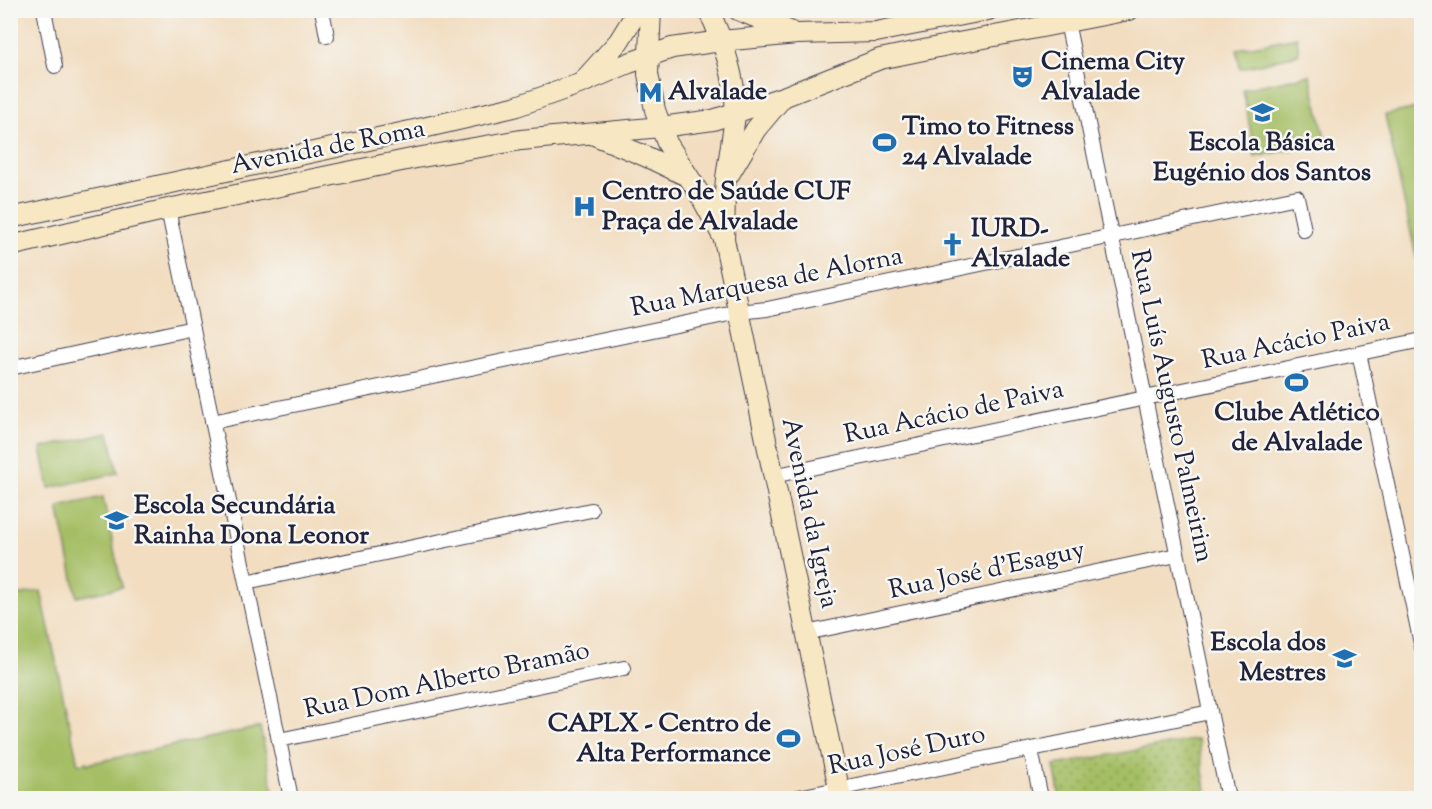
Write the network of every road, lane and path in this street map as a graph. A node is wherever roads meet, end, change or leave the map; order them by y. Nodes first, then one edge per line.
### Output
1 (44, 10) edge
2 (322, 10) edge
3 (638, 10) edge
4 (651, 10) edge
5 (708, 10) edge
6 (738, 10) edge
7 (988, 10) edge
8 (1129, 10) edge
9 (1066, 16) edge
10 (797, 34) junction
11 (327, 36) dead end
12 (721, 41) junction
13 (649, 56) junction
14 (55, 66) dead end
15 (582, 83) junction
16 (783, 96) junction
17 (735, 112) junction
18 (661, 127) junction
19 (589, 133) junction
20 (687, 176) junction
21 (726, 181) junction
22 (163, 185) junction
23 (168, 209) junction
24 (10, 218) edge
25 (1304, 230) dead end
26 (1112, 236) junction
27 (724, 239) junction
28 (10, 246) edge
29 (739, 312) junction
30 (193, 328) junction
31 (1422, 340) edge
32 (1359, 353) junction
33 (10, 368) edge
34 (1145, 398) junction
35 (212, 422) junction
36 (773, 476) junction
37 (591, 510) dead end
38 (1177, 555) junction
39 (246, 582) junction
40 (806, 633) junction
41 (1422, 648) edge
42 (624, 668) dead end
43 (1210, 712) junction
44 (279, 740) junction
45 (1031, 750) junction
46 (840, 794) edge
47 (291, 798) edge
48 (794, 798) edge
49 (1041, 798) edge
50 (1228, 798) edge

1 - 14 street
2 - 11 street
3 - 15 main road
4 - 13 main road
5 - 12 main road
6 - 10 main road
7 - 10 main road
8 - 9 main road
9 - 16 main road
9 - 26 street, Rua Luís Augusto Palmeirim
10 - 12 main road
12 - 13 main road
12 - 17 main road
13 - 15 main road, Avenida de Roma
13 - 18 main road
15 - 22 main road, Avenida de Roma
16 - 17 main road
16 - 21 main road
17 - 18 main road
17 - 21 main road, Avenida da Igreja
18 - 19 main road, Avenida de Roma
18 - 20 main road, Avenida da Igreja
19 - 20 main road
19 - 23 main road, Avenida de Roma
20 - 27 main road, Avenida da Igreja
21 - 27 main road, Avenida da Igreja
22 - 23 main road
22 - 24 main road, Avenida de Roma
23 - 28 main road, Avenida de Roma
23 - 30 street
25 - 26 street, Rua Marquesa de Alorna
26 - 29 street, Rua Marquesa de Alorna
26 - 34 street, Rua Luís Augusto Palmeirim
27 - 29 main road, Avenida da Igreja
29 - 35 street, Rua Marquesa de Alorna
29 - 36 main road, Avenida da Igreja
30 - 33 street
30 - 35 street
31 - 32 street, Rua Acácio Paiva
32 - 34 street, Rua Acácio Paiva
32 - 41 street
34 - 36 street, Rua Acácio de Paiva
34 - 38 street, Rua Luís Augusto Palmeirim
35 - 39 street
36 - 40 main road, Avenida da Igreja
37 - 39 street
38 - 40 street, Rua José d'Esaguy
38 - 43 street, Rua Luís Augusto Palmeirim
39 - 44 street
40 - 46 main road, Avenida da Igreja
42 - 44 street, Rua Dom Alberto Bramão
43 - 45 street, Rua José Duro
43 - 50 street, Rua Luís Augusto Palmeirim
44 - 47 street
45 - 46 street, Rua José Duro
45 - 49 street
46 - 48 street, Rua José Duro

